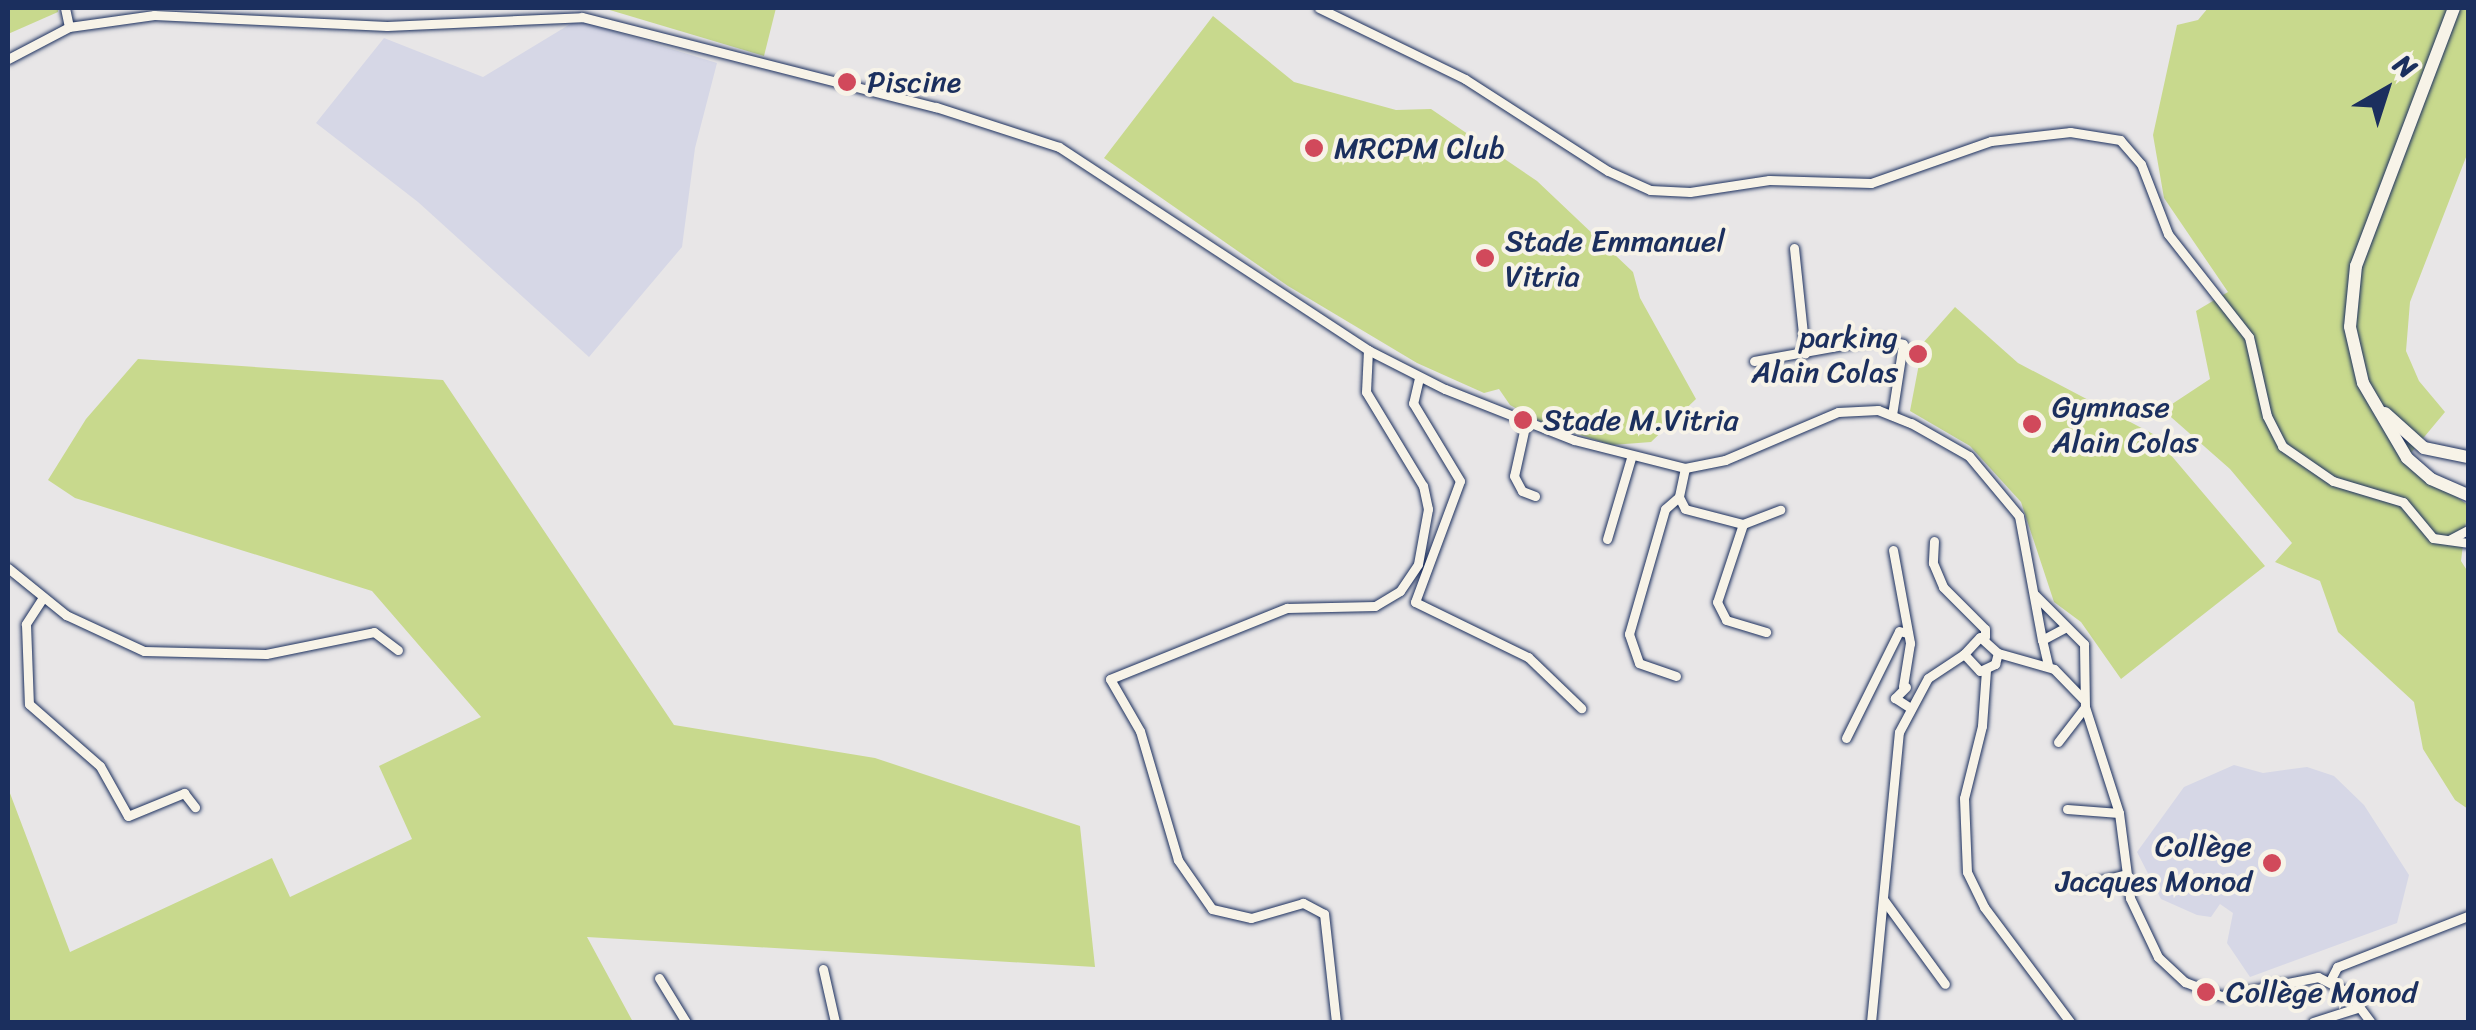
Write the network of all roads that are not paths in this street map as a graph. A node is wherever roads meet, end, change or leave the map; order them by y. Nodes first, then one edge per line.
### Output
1 (65, 8) edge
2 (1319, 8) edge
3 (2454, 8) edge
4 (69, 27) junction
5 (8, 59) edge
6 (1794, 248) dead end
7 (1368, 350) junction
8 (1805, 353) junction
9 (1754, 361) dead end
10 (1419, 378) junction
11 (2363, 383) junction
12 (1892, 415) junction
13 (1526, 422) junction
14 (2468, 457) edge
15 (1631, 458) junction
16 (1685, 468) junction
17 (2468, 495) edge
18 (1535, 496) dead end
19 (1679, 497) junction
20 (1780, 510) dead end
21 (1743, 524) junction
22 (2468, 530) edge
23 (1607, 539) dead end
24 (1934, 541) dead end
25 (2444, 542) junction
26 (2468, 543) edge
27 (1893, 550) dead end
28 (8, 568) edge
29 (2033, 592) junction
30 (42, 599) junction
31 (2066, 627) junction
32 (1766, 632) dead end
33 (1907, 633) junction
34 (1985, 637) junction
35 (2041, 644) junction
36 (398, 650) dead end
37 (1998, 653) junction
38 (1964, 654) junction
39 (2017, 655) junction
40 (2080, 662) junction
41 (2052, 668) junction
42 (1986, 670) junction
43 (1676, 676) dead end
44 (1903, 686) junction
45 (1917, 692) junction
46 (2085, 704) junction
47 (1909, 707) junction
48 (1581, 708) dead end
49 (1846, 738) dead end
50 (2058, 742) dead end
51 (195, 807) dead end
52 (2067, 809) dead end
53 (2119, 813) junction
54 (2128, 874) junction
55 (2079, 886) dead end
56 (1882, 899) junction
57 (2468, 916) edge
58 (823, 969) dead end
59 (659, 978) dead end
60 (2330, 982) junction
61 (1945, 984) dead end
62 (2360, 1006) junction
63 (686, 1022) edge
64 (834, 1022) edge
65 (1336, 1022) edge
66 (1871, 1022) edge
67 (2070, 1022) edge
68 (2313, 1022) edge
69 (2370, 1022) edge

1 - 4 street
2 - 25 street
3 - 11 main road
4 - 5 street
4 - 7 street
6 - 8 street
7 - 10 street
7 - 65 street
8 - 9 street
8 - 12 street
10 - 13 street
10 - 48 street
11 - 14 main road
11 - 17 main road
12 - 16 street
12 - 29 street
13 - 15 street
13 - 18 street
15 - 16 street
15 - 23 street
16 - 19 street
19 - 21 street
19 - 43 street
20 - 21 street
21 - 32 street
22 - 25 street
24 - 34 street
25 - 26 street
27 - 33 street
28 - 30 street
29 - 31 street
29 - 35 street
30 - 36 street
30 - 51 street
31 - 35 street
31 - 40 street
33 - 44 street
33 - 49 street
34 - 37 street
34 - 38 street
35 - 39 street
35 - 41 street
37 - 39 street
37 - 42 street
38 - 42 street
38 - 45 street
39 - 41 street
40 - 41 street
40 - 46 street
41 - 46 street
42 - 67 street
44 - 45 street
44 - 47 street
45 - 47 street
46 - 50 street
46 - 53 street
47 - 56 street
52 - 53 street
53 - 54 street
54 - 55 street
54 - 60 street
56 - 61 street
56 - 66 street
57 - 60 street
58 - 64 street
59 - 63 street
60 - 62 street
62 - 68 street
62 - 69 street

